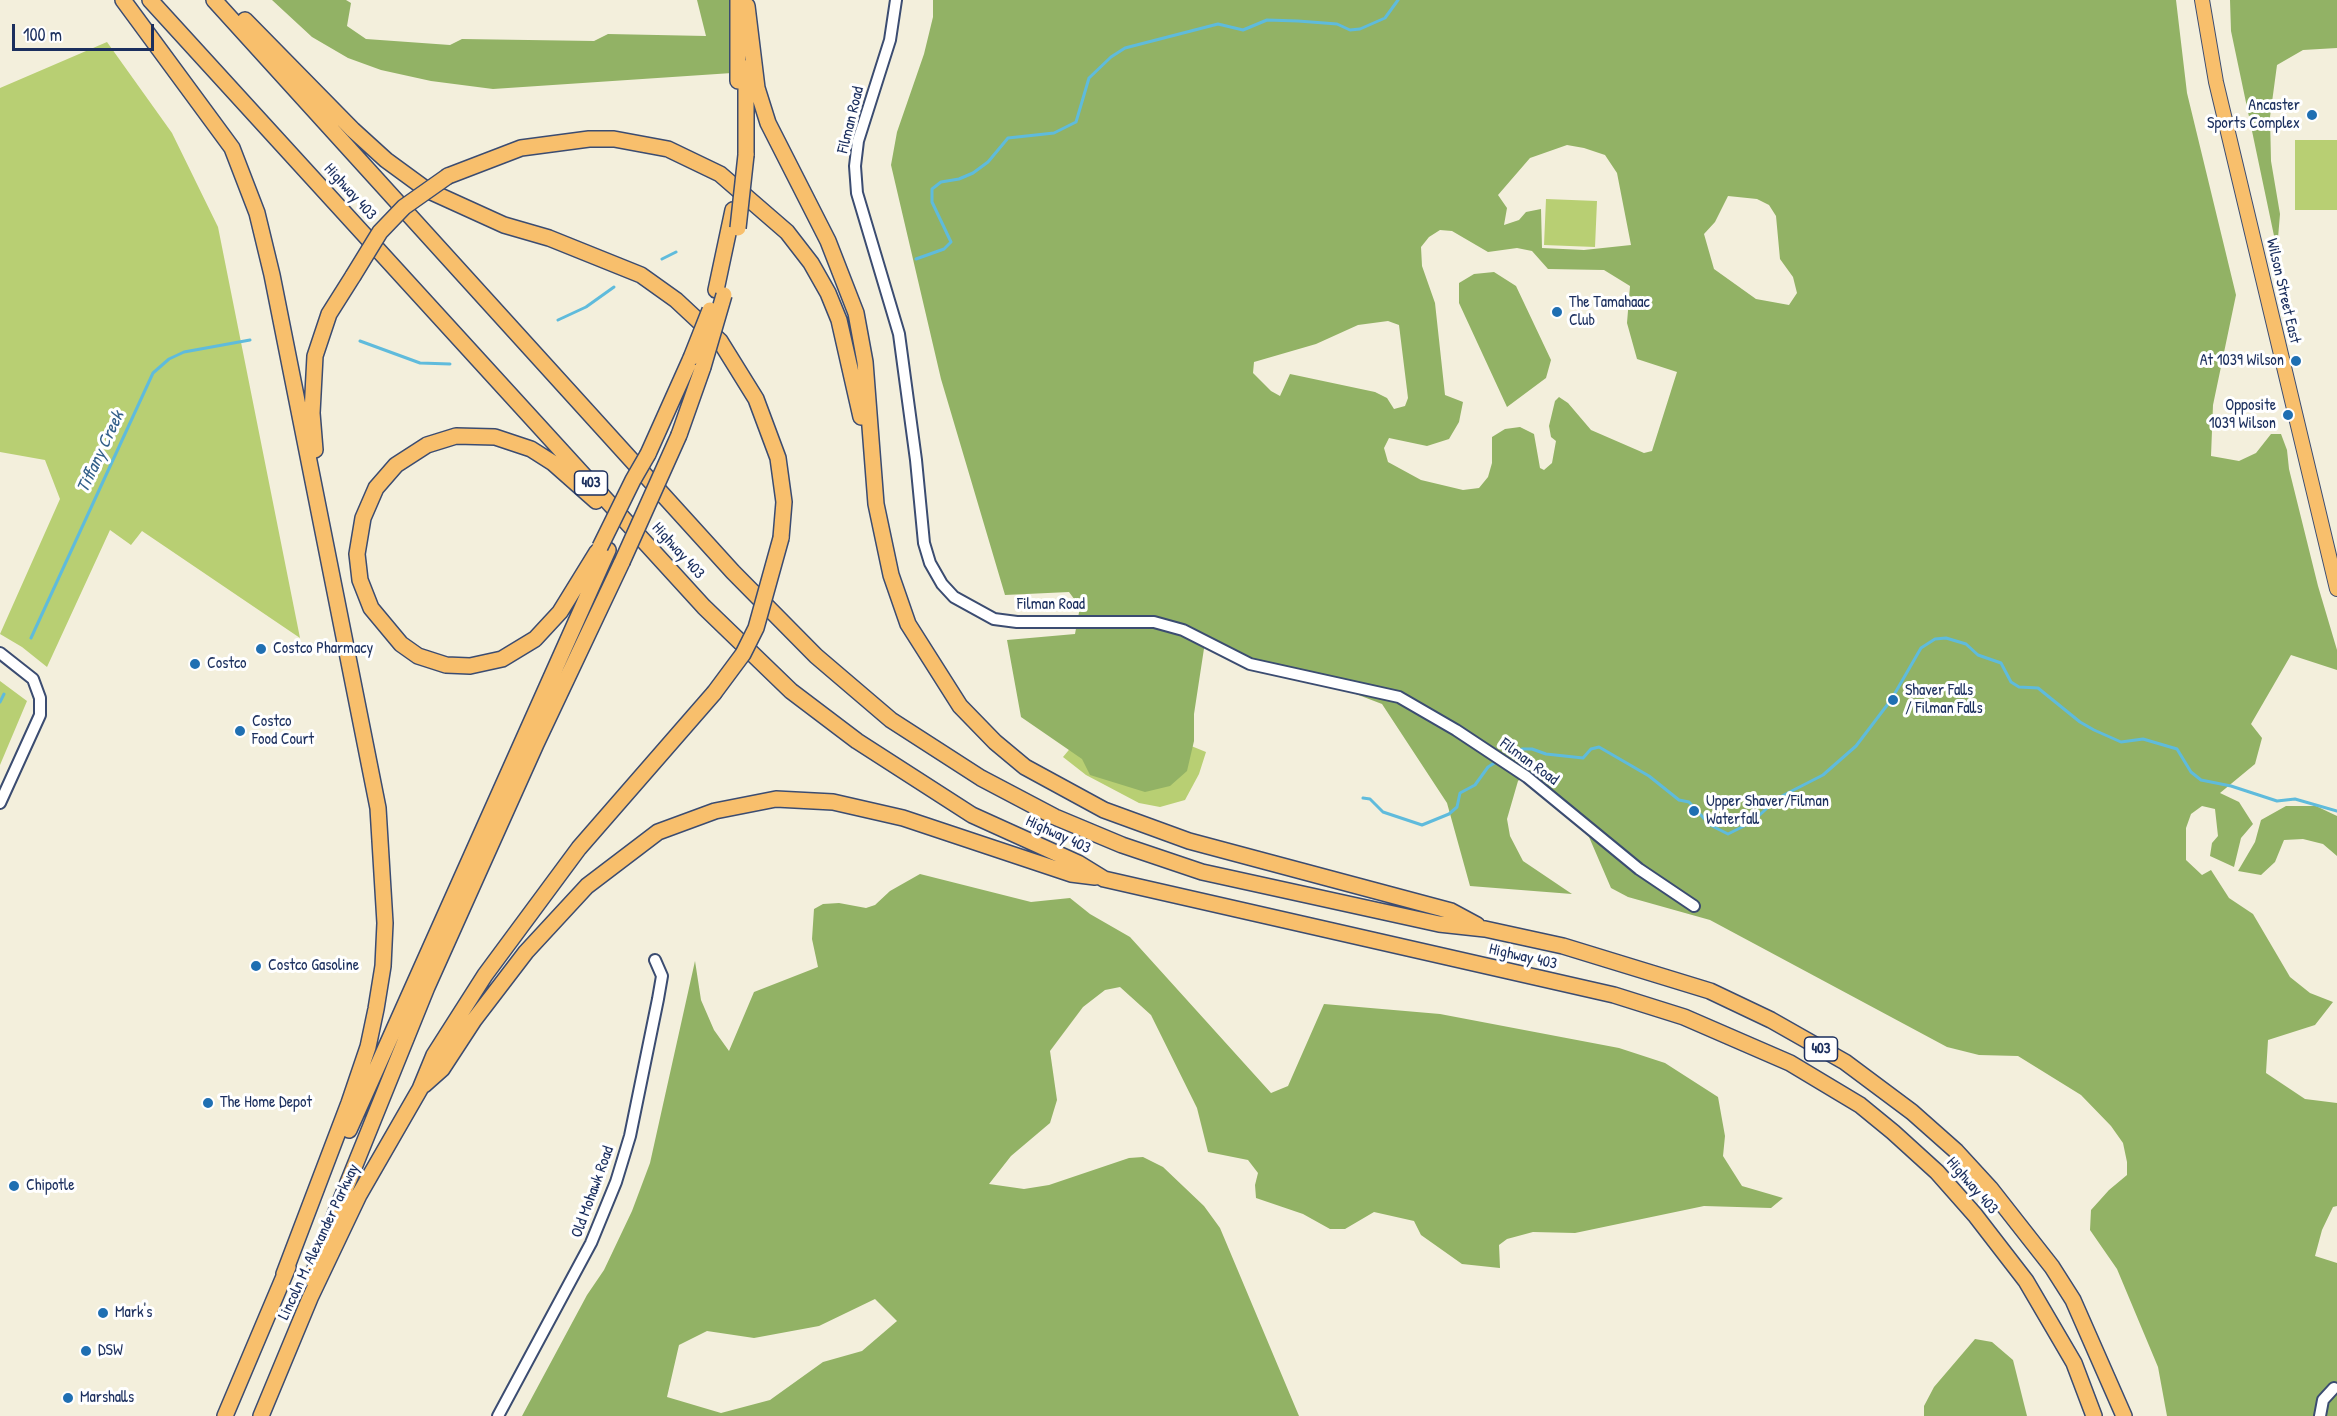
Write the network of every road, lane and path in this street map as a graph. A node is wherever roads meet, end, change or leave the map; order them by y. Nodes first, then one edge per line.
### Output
1 (123, 0) edge
2 (150, 0) edge
3 (214, 0) edge
4 (226, 0) edge
5 (896, 0) edge
6 (2202, 0) edge
7 (744, 2) edge
8 (742, 153) junction
9 (720, 293) junction
10 (697, 362) junction
11 (873, 468) junction
12 (317, 505) junction
13 (630, 526) junction
14 (604, 549) junction
15 (2337, 589) edge
16 (0, 654) edge
17 (0, 803) edge
18 (1104, 879) junction
19 (1694, 906) dead end
20 (1485, 929) junction
21 (655, 960) dead end
22 (420, 1089) junction
23 (284, 1274) junction
24 (310, 1298) junction
25 (2334, 1388) dead end
26 (225, 1416) edge
27 (261, 1416) edge
28 (498, 1416) edge
29 (2094, 1416) edge
30 (2124, 1416) edge
31 (2320, 1416) edge

1 - 12 highway
2 - 13 highway, Highway 403 / 403
3 - 20 highway, Highway 403 / 403
4 - 22 highway, bridge
5 - 19 street, Filman Road
6 - 15 main road, Wilson Street East
7 - 8 highway
7 - 11 highway
8 - 9 highway
8 - 9 highway, bridge
9 - 10 highway, bridge
10 - 14 highway, bridge
10 - 24 highway, bridge
11 - 12 highway, bridge
11 - 20 highway
12 - 23 highway
13 - 14 highway
13 - 18 highway, Highway 403 / 403
14 - 23 highway
16 - 17 street
18 - 22 highway
18 - 29 highway, Highway 403 / 403
20 - 30 highway, Highway 403 / 403
21 - 28 street, Old Mohawk Road
22 - 24 highway, Lincoln M. Alexander Parkway
23 - 26 highway, Lincoln M. Alexander Parkway
24 - 27 highway, Lincoln M. Alexander Parkway
25 - 31 street

